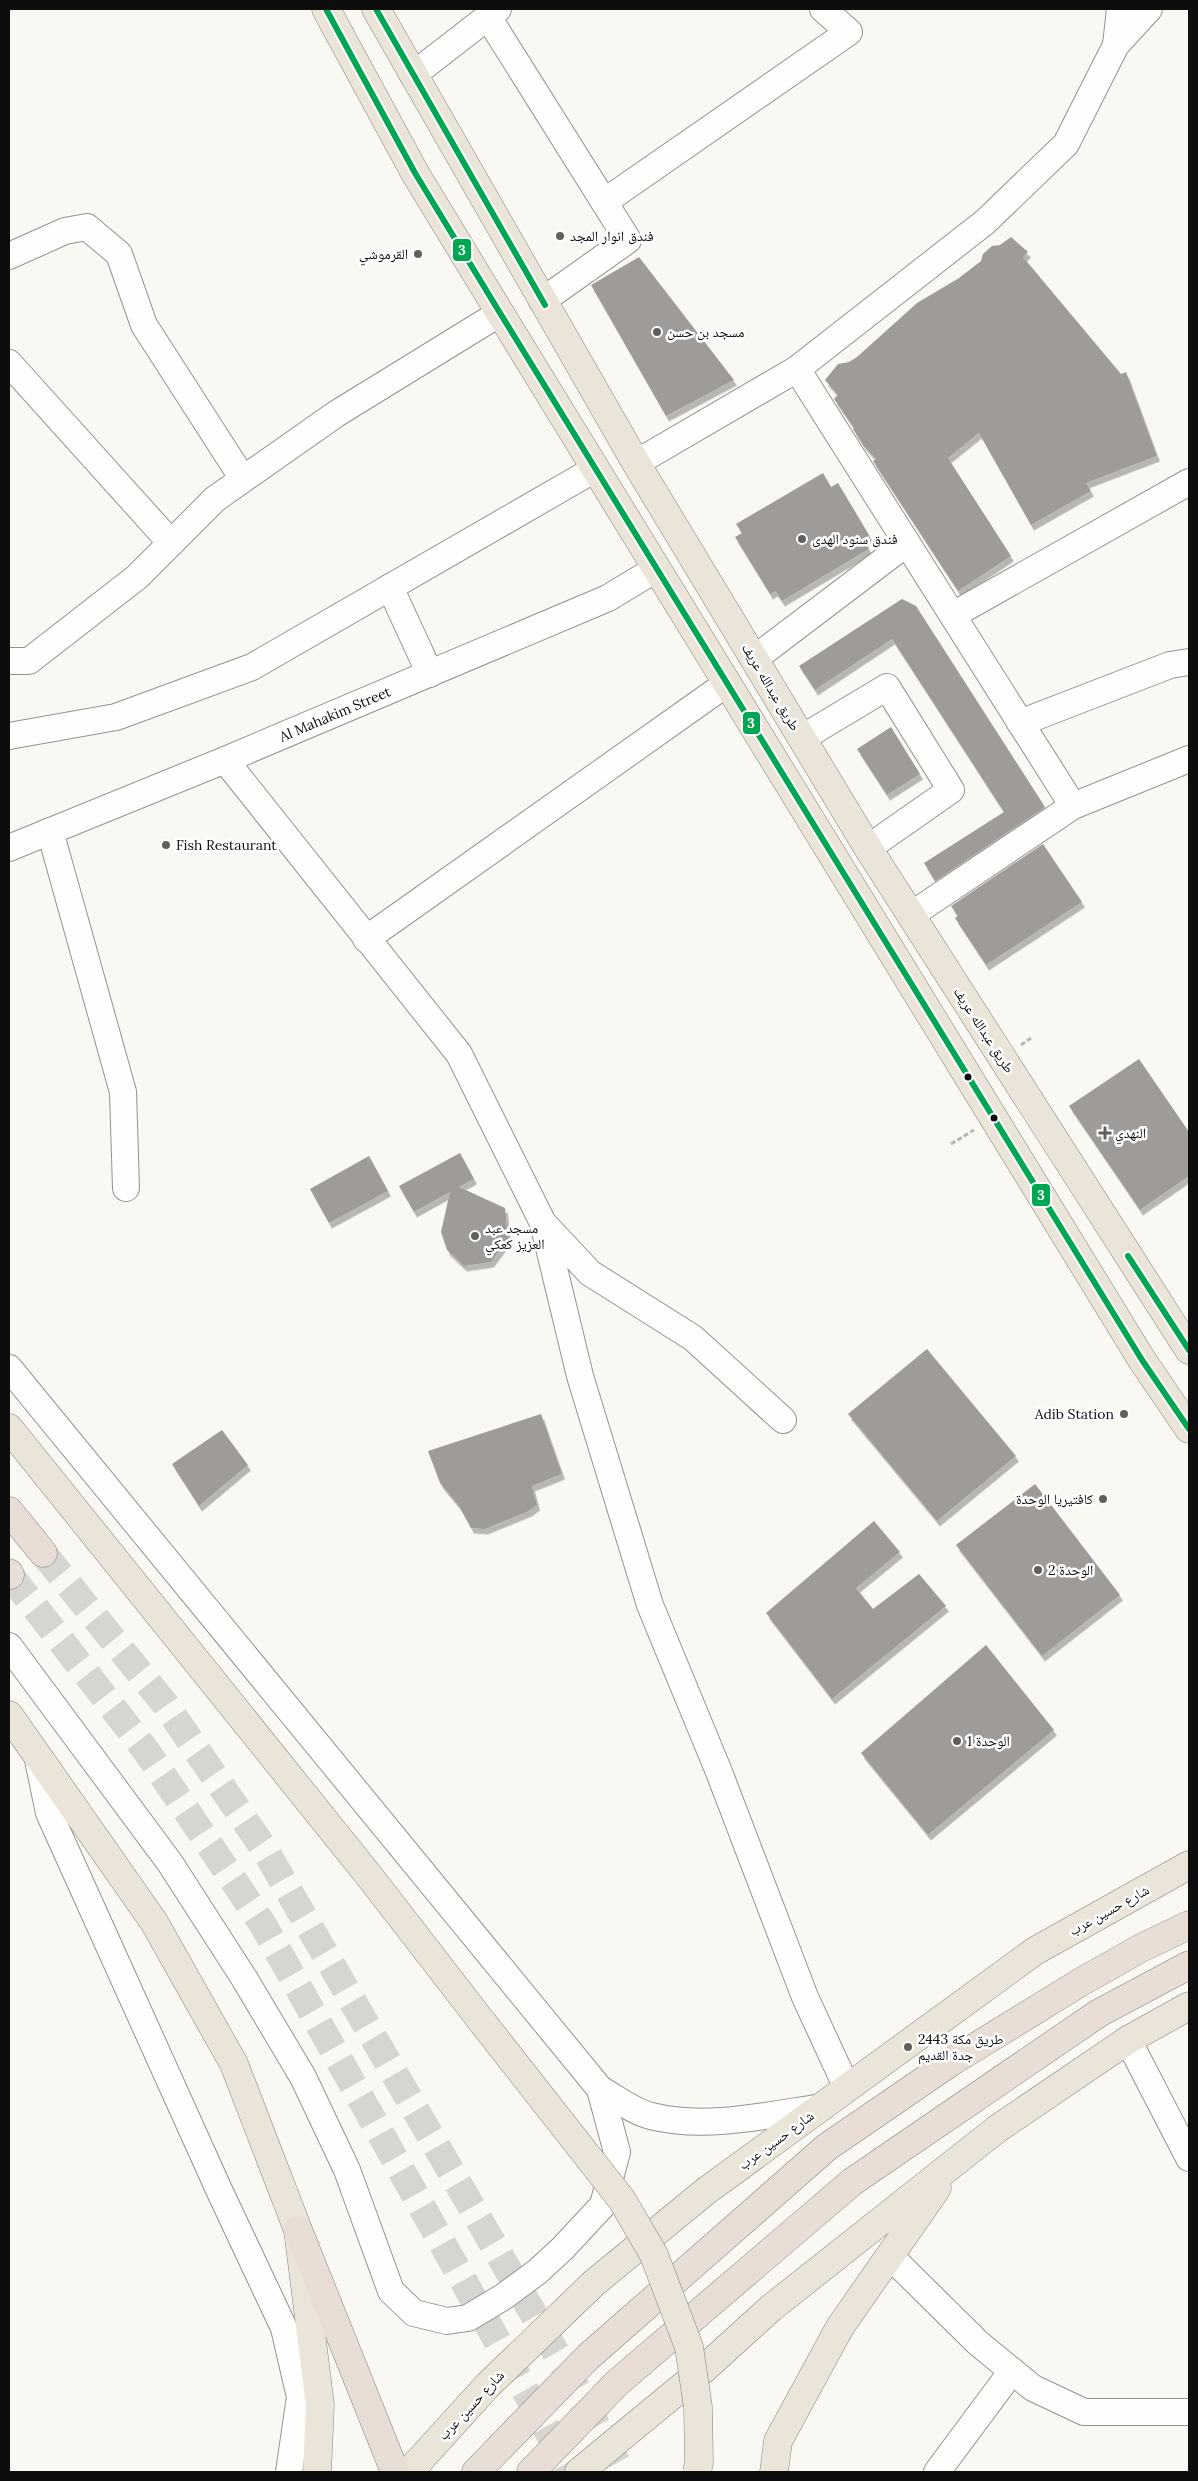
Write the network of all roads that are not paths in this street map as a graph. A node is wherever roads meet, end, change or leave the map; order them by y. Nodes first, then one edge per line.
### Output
1 (326, 9) edge
2 (376, 9) edge
3 (823, 9) edge
4 (1120, 9) edge
5 (1148, 9) edge
6 (493, 13) edge
7 (1116, 45) junction
8 (413, 75) junction
9 (604, 202) junction
10 (9, 256) edge
11 (542, 301) junction
12 (500, 313) junction
13 (9, 363) edge
14 (796, 369) junction
15 (636, 463) junction
16 (599, 476) junction
17 (243, 479) junction
18 (1189, 482) edge
19 (171, 543) junction
20 (907, 544) junction
21 (656, 569) junction
22 (390, 587) junction
23 (953, 615) junction
24 (754, 659) junction
25 (9, 661) edge
26 (1189, 662) edge
27 (430, 674) junction
28 (726, 684) junction
29 (1020, 722) junction
30 (9, 736) edge
31 (802, 738) junction
32 (1189, 759) edge
33 (225, 760) junction
34 (1073, 806) junction
35 (50, 831) junction
36 (9, 848) edge
37 (868, 848) junction
38 (911, 915) junction
39 (366, 939) junction
40 (126, 1188) dead end
41 (543, 1223) junction
42 (1189, 1350) edge
43 (9, 1368) edge
44 (782, 1420) dead end
45 (9, 1428) edge
46 (1189, 1429) edge
47 (9, 1511) edge
48 (44, 1553) tunnel mouth
49 (9, 1646) edge
50 (9, 1715) edge
51 (37, 1755) junction
52 (1189, 1865) edge
53 (1189, 1925) edge
54 (1178, 1970) edge
55 (1189, 2006) edge
56 (1128, 2040) junction
57 (848, 2088) junction
58 (600, 2089) junction
59 (822, 2107) junction
60 (1189, 2158) edge
61 (956, 2162) junction
62 (298, 2230) junction
63 (890, 2256) junction
64 (1012, 2371) junction
65 (1189, 2412) edge
66 (778, 2440) junction
67 (289, 2472) edge
68 (317, 2472) edge
69 (395, 2472) edge
70 (409, 2472) edge
71 (476, 2472) edge
72 (532, 2472) edge
73 (579, 2472) edge
74 (697, 2472) edge
75 (762, 2472) edge
76 (774, 2472) edge
77 (936, 2472) edge

1 - 12 main road
2 - 8 main road, طريق عبدالله عريف
3 - 9 street
4 - 7 street
5 - 7 street
6 - 8 street
6 - 9 street
7 - 14 street
8 - 11 main road, طريق عبدالله عريف
9 - 11 street
10 - 17 street
11 - 15 main road, طريق عبدالله عريف
12 - 16 main road
12 - 17 street
13 - 19 street
14 - 15 street
14 - 20 street
15 - 16 main road
15 - 24 main road, طريق عبدالله عريف
16 - 21 main road
16 - 22 street
17 - 19 street
18 - 23 street
19 - 25 street
20 - 23 street
20 - 24 street
21 - 27 street, Al Mahakim Street
21 - 28 main road
22 - 27 street
22 - 30 street
23 - 29 street
24 - 31 main road, طريق عبدالله عريف
26 - 29 street
27 - 33 street, Al Mahakim Street
28 - 39 street
28 - 46 main road
29 - 34 street
31 - 37 main road, طريق عبدالله عريف
31 - 37 street
32 - 34 street
33 - 35 street, Al Mahakim Street
33 - 39 street
34 - 38 street
35 - 36 street, Al Mahakim Street
35 - 40 street
37 - 38 main road, طريق عبدالله عريف
38 - 42 main road, طريق عبدالله عريف
39 - 41 street
41 - 44 street
41 - 57 street
43 - 58 street
45 - 74 main road, bridge
47 - 48 highway
49 - 58 street
50 - 51 main road
51 - 62 main road
51 - 67 street
52 - 57 main road, شارع حسين عرب
53 - 71 highway
54 - 72 highway
55 - 56 main road
56 - 60 street
56 - 61 main road
57 - 59 main road, شارع حسين عرب
58 - 59 street
59 - 70 main road, شارع حسين عرب
61 - 63 main road
61 - 73 main road
62 - 68 main road
62 - 69 highway
63 - 64 street
63 - 66 main road
64 - 65 street
64 - 77 street
66 - 75 main road
66 - 76 main road

